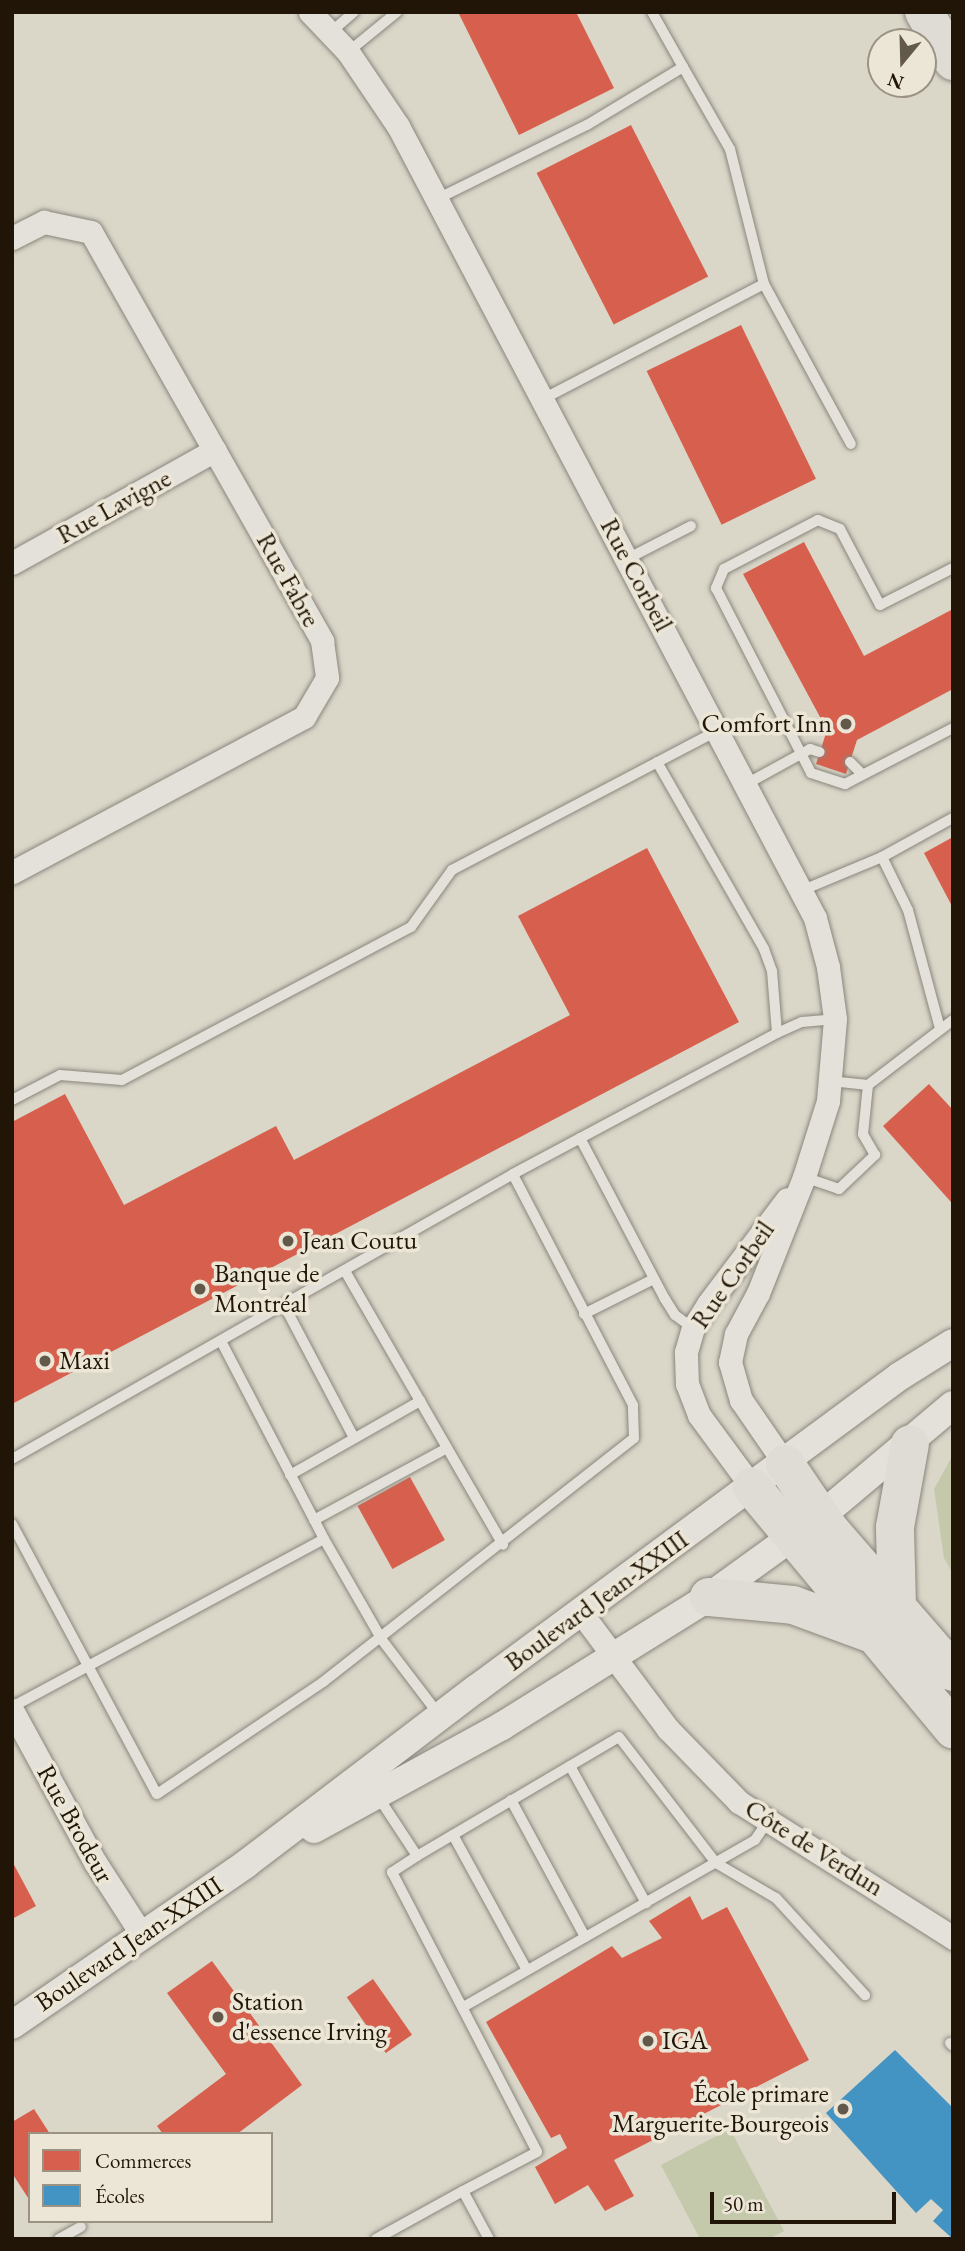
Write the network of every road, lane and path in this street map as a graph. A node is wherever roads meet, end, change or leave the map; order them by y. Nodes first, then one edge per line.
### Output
1 (310, 12) edge
2 (354, 12) edge
3 (397, 12) edge
4 (652, 12) edge
5 (898, 12) edge
6 (924, 12) edge
7 (909, 28) edge
8 (331, 32) junction
9 (348, 52) junction
10 (953, 61) edge
11 (683, 66) junction
12 (937, 68) edge
13 (953, 90) edge
14 (437, 199) junction
15 (12, 238) edge
16 (764, 284) junction
17 (543, 398) junction
18 (850, 444) dead end
19 (215, 450) junction
20 (691, 526) dead end
21 (627, 559) junction
22 (12, 564) edge
23 (953, 568) edge
24 (953, 728) edge
25 (720, 730) junction
26 (820, 752) dead end
27 (800, 754) junction
28 (657, 762) junction
29 (850, 762) dead end
30 (863, 775) junction
31 (748, 783) junction
32 (953, 818) edge
33 (882, 857) junction
34 (12, 872) edge
35 (803, 890) junction
36 (835, 1018) junction
37 (953, 1020) edge
38 (940, 1029) junction
39 (777, 1033) junction
40 (831, 1081) junction
41 (868, 1085) junction
42 (12, 1100) edge
43 (580, 1138) junction
44 (513, 1174) junction
45 (804, 1177) junction
46 (345, 1270) junction
47 (654, 1279) junction
48 (284, 1306) junction
49 (584, 1314) junction
50 (693, 1328) junction
51 (221, 1341) junction
52 (953, 1343) edge
53 (420, 1401) junction
54 (953, 1405) edge
55 (354, 1438) junction
56 (910, 1444) junction
57 (447, 1448) junction
58 (12, 1460) edge
59 (785, 1464) junction
60 (290, 1475) junction
61 (752, 1487) junction
62 (314, 1520) junction
63 (12, 1524) edge
64 (807, 1526) junction
65 (324, 1539) junction
66 (503, 1545) junction
67 (709, 1597) junction
68 (897, 1606) junction
69 (582, 1614) junction
70 (871, 1633) junction
71 (382, 1640) junction
72 (614, 1658) junction
73 (88, 1667) junction
74 (953, 1672) edge
75 (12, 1709) edge
76 (440, 1716) junction
77 (953, 1729) edge
78 (570, 1766) junction
79 (371, 1785) junction
80 (511, 1800) junction
81 (767, 1822) junction
82 (453, 1835) junction
83 (417, 1856) junction
84 (716, 1863) junction
85 (646, 1902) junction
86 (142, 1935) junction
87 (585, 1937) junction
88 (953, 1938) edge
89 (527, 1970) junction
90 (865, 1995) dead end
91 (465, 2006) junction
92 (12, 2025) edge
93 (463, 2191) junction
94 (81, 2227) dead end
95 (59, 2239) edge
96 (376, 2239) edge
97 (489, 2239) edge

1 - 8 street, Rue Corbeil
2 - 8 lane
3 - 9 lane
4 - 11 lane
5 - 7 highway
6 - 10 highway
8 - 9 street, Rue Corbeil
9 - 14 street, Rue Corbeil
11 - 14 lane
11 - 16 lane
12 - 13 highway
14 - 17 street, Rue Corbeil
15 - 19 street, Rue Fabre
16 - 17 lane
16 - 18 lane
17 - 21 street, Rue Corbeil
19 - 22 street, Rue Lavigne
19 - 34 street, Rue Fabre
20 - 21 lane
21 - 25 street, Rue Corbeil
23 - 27 lane
24 - 30 lane
25 - 28 lane
25 - 31 street, Rue Corbeil
26 - 27 lane
27 - 30 lane
27 - 31 lane
28 - 39 lane
28 - 42 lane
29 - 30 lane
31 - 35 street, Rue Corbeil
32 - 33 lane
33 - 35 lane
33 - 38 lane
35 - 36 street, Rue Corbeil
36 - 39 lane
36 - 40 street, Rue Corbeil
37 - 38 lane
38 - 41 lane
39 - 43 lane
40 - 41 lane
40 - 45 street, Rue Corbeil
41 - 45 lane
43 - 44 lane
43 - 47 lane
44 - 46 lane
44 - 49 lane
45 - 50 street, Rue Corbeil
45 - 59 street, Rue Corbeil
46 - 48 lane
46 - 53 lane
47 - 49 lane
47 - 50 lane
48 - 51 lane
48 - 55 lane
49 - 66 lane
50 - 61 street, Rue Corbeil
51 - 58 lane
51 - 60 lane
52 - 59 street, Boulevard Jean-XXIII
53 - 55 lane
53 - 57 lane
54 - 56 street, Boulevard Jean-XXIII
55 - 60 lane
56 - 64 street, Boulevard Jean-XXIII
56 - 68 highway
57 - 62 lane
57 - 66 lane
59 - 61 street, Boulevard Jean-XXIII
59 - 64 highway
60 - 62 lane
61 - 64 highway
61 - 69 street, Boulevard Jean-XXIII
62 - 65 lane
63 - 73 lane
64 - 67 street, Boulevard Jean-XXIII
64 - 68 highway
64 - 70 highway
65 - 71 lane
65 - 73 lane
66 - 71 lane
67 - 70 highway
67 - 72 street, Boulevard Jean-XXIII
68 - 74 highway
69 - 72 street, Côte de Verdun
69 - 76 street, Boulevard Jean-XXIII
70 - 77 highway
71 - 73 lane
71 - 76 lane
72 - 79 street, Boulevard Jean-XXIII
72 - 81 street, Côte de Verdun
73 - 75 lane
75 - 86 street, Rue Brodeur
76 - 79 street, Boulevard Jean-XXIII
78 - 80 lane
78 - 84 lane
78 - 85 lane
79 - 83 lane
79 - 86 street, Boulevard Jean-XXIII
80 - 82 lane
80 - 87 lane
81 - 84 lane
81 - 88 street, Côte de Verdun
82 - 83 lane
82 - 89 lane
83 - 91 lane
84 - 85 lane
84 - 90 lane
85 - 87 lane
86 - 92 street, Boulevard Jean-XXIII
87 - 89 lane
89 - 91 lane
91 - 93 lane
93 - 96 lane
93 - 97 lane
94 - 95 lane

